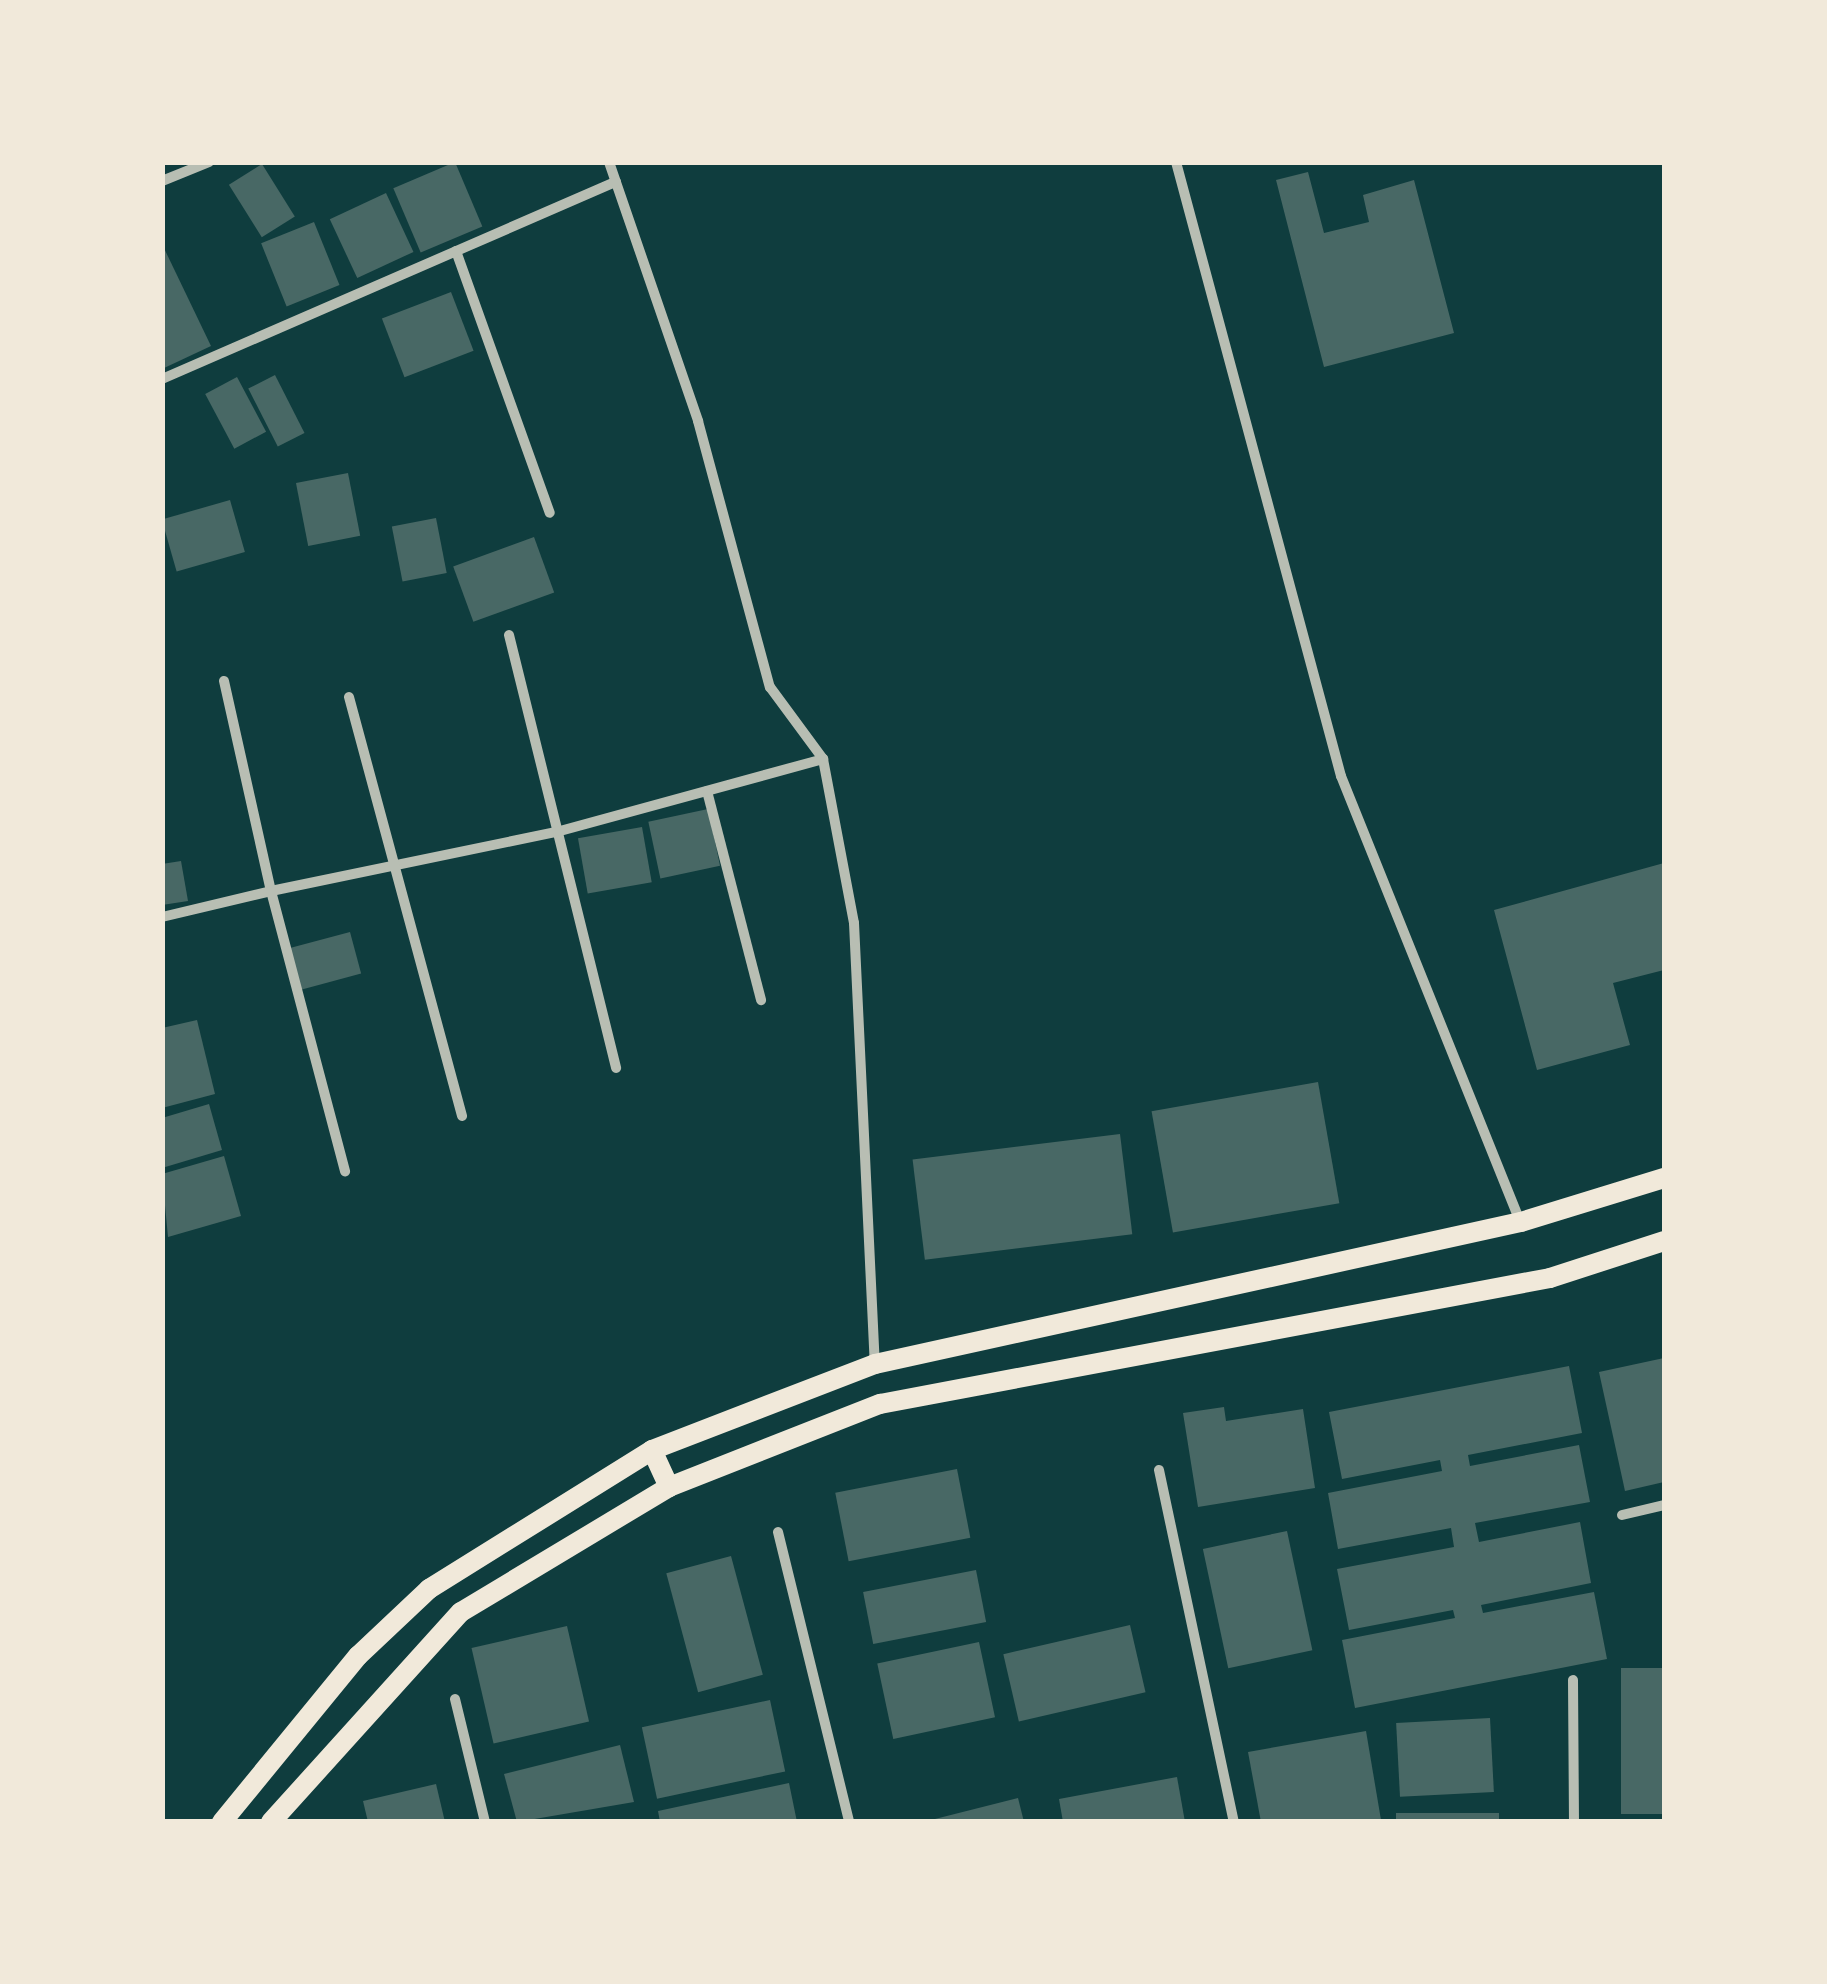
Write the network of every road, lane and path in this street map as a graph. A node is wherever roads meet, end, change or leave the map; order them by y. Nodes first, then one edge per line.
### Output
1 (209, 162) edge
2 (609, 162) edge
3 (1176, 162) edge
4 (162, 181) edge
5 (616, 182) junction
6 (456, 251) junction
7 (162, 379) edge
8 (550, 513) dead end
9 (509, 635) dead end
10 (224, 681) dead end
11 (350, 697) dead end
12 (822, 759) junction
13 (707, 791) junction
14 (560, 831) junction
15 (391, 866) junction
16 (271, 891) junction
17 (162, 917) edge
18 (761, 1000) dead end
19 (616, 1068) dead end
20 (462, 1116) dead end
21 (345, 1171) dead end
22 (1664, 1178) edge
23 (1521, 1222) junction
24 (1664, 1241) edge
25 (875, 1364) junction
26 (652, 1450) junction
27 (1159, 1470) dead end
28 (669, 1488) junction
29 (1664, 1504) edge
30 (1622, 1515) dead end
31 (778, 1532) dead end
32 (1572, 1680) dead end
33 (455, 1699) dead end
34 (222, 1822) edge
35 (272, 1822) edge
36 (485, 1822) edge
37 (849, 1822) edge
38 (1234, 1822) edge
39 (1574, 1822) edge

1 - 4 street
2 - 5 street
3 - 23 street
5 - 6 street
5 - 12 street
6 - 7 street
6 - 8 street
9 - 14 street
10 - 16 street
11 - 15 street
12 - 13 street
12 - 25 street
13 - 14 street
13 - 18 street
14 - 15 street
14 - 19 street
15 - 16 street
15 - 20 street
16 - 17 street
16 - 21 street
22 - 23 main road
23 - 25 main road
24 - 28 main road
25 - 26 main road
26 - 28 main road
26 - 34 main road
27 - 38 street
28 - 35 main road
29 - 30 street
31 - 37 street
32 - 39 street
33 - 36 street

